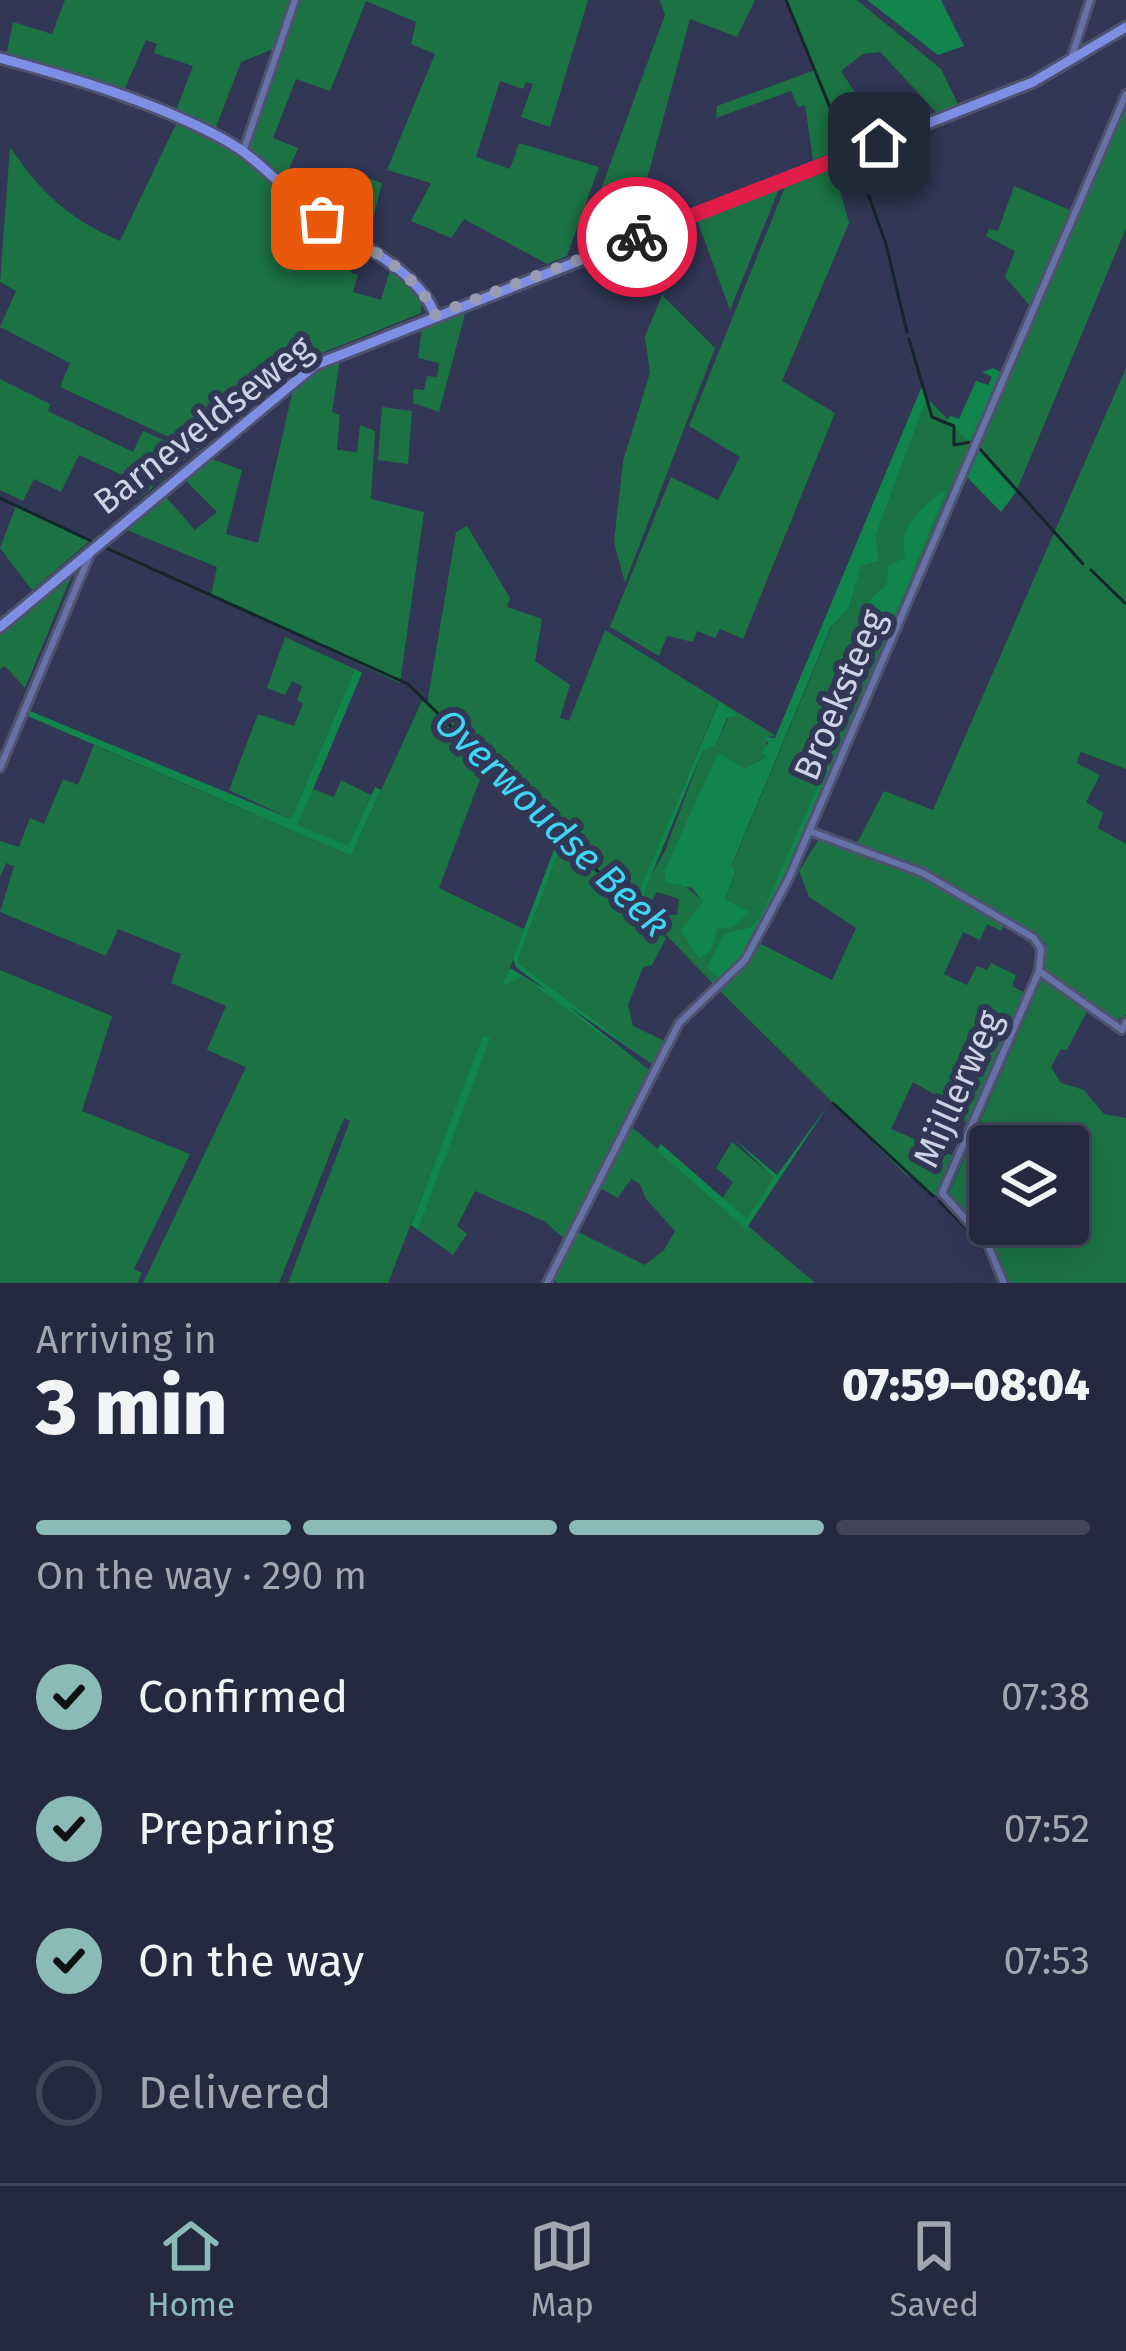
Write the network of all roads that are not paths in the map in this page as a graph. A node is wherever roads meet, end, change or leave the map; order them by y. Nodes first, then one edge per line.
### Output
1 (296, 0) edge
2 (1090, 0) edge
3 (1126, 27) edge
4 (0, 58) edge
5 (1072, 63) junction
6 (1126, 94) edge
7 (243, 152) junction
8 (435, 315) junction
9 (90, 550) junction
10 (0, 627) edge
11 (0, 768) edge
12 (812, 832) junction
13 (1039, 971) junction
14 (1124, 1028) edge
15 (547, 1283) edge
16 (1004, 1283) edge

1 - 7 street
2 - 5 street
3 - 5 main road, Barneveldseweg
4 - 7 main road
5 - 8 main road, Barneveldseweg
6 - 12 street, Broeksteeg
7 - 8 main road
8 - 9 main road, Barneveldseweg
9 - 10 main road, Barneveldseweg
9 - 11 street
12 - 13 street
12 - 15 street, Broeksteeg
13 - 14 street
13 - 16 street, Mijllerweg

